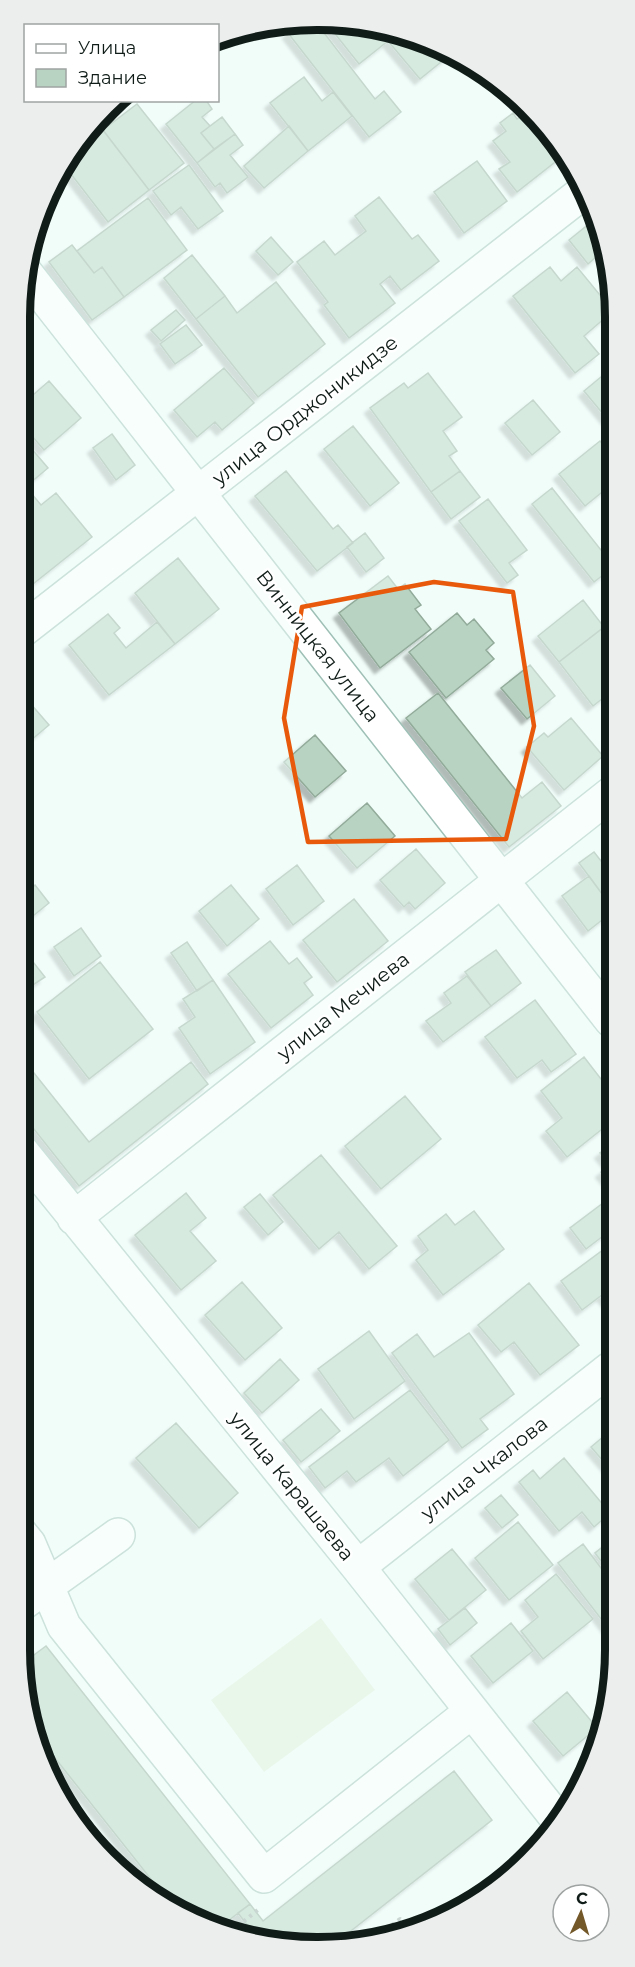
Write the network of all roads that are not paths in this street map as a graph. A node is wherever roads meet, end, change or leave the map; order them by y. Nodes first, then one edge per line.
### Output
1 (578, 196) edge
2 (32, 281) edge
3 (198, 493) junction
4 (30, 624) edge
5 (605, 799) edge
6 (501, 881) junction
7 (605, 1012) edge
8 (30, 1162) edge
9 (74, 1218) junction
10 (605, 1373) edge
11 (118, 1535) dead end
12 (30, 1546) edge
13 (358, 1567) junction
14 (46, 1585) junction
15 (30, 1597) edge
16 (472, 1712) junction
17 (553, 1814) edge

1 - 3 street, улица Орджоникидзе
2 - 3 street, Винницкая улица
3 - 4 street, улица Орджоникидзе
3 - 6 street, Винницкая улица
5 - 6 street, улица Мечиева
6 - 7 street, Винницкая улица
6 - 9 street, улица Мечиева
8 - 9 street, улица Карашаева
9 - 13 street, улица Карашаева
10 - 13 street, улица Чкалова
11 - 14 street
12 - 14 street
13 - 16 street, улица Карашаева
14 - 15 street
14 - 16 street
16 - 17 street, улица Карашаева

